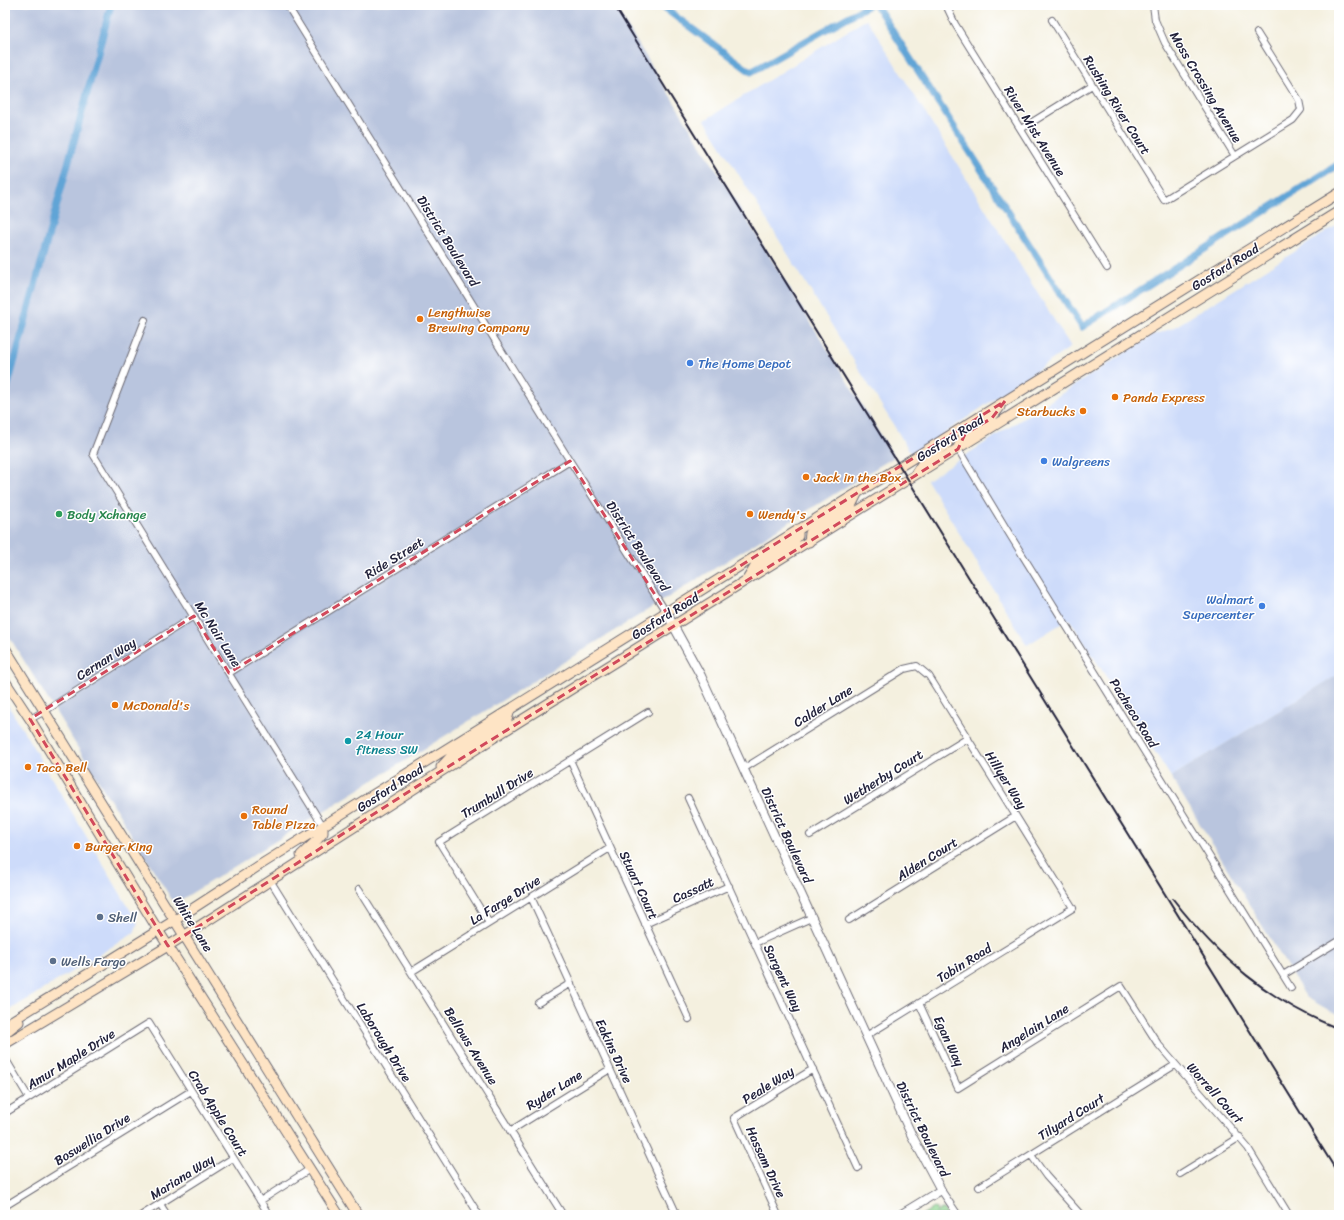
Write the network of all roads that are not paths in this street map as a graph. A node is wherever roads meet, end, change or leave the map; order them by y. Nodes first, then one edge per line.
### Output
1 (287, 5) edge
2 (946, 5) edge
3 (1153, 5) edge
4 (1052, 20) dead end
5 (1257, 33) dead end
6 (1092, 85) junction
7 (1021, 129) junction
8 (1235, 156) junction
9 (1339, 193) edge
10 (1339, 212) edge
11 (1107, 268) dead end
12 (145, 320) dead end
13 (1005, 401) junction
14 (952, 434) junction
15 (958, 449) junction
16 (570, 461) junction
17 (913, 477) junction
18 (857, 492) junction
19 (798, 529) junction
20 (809, 542) junction
21 (744, 582) junction
22 (666, 612) junction
23 (194, 616) junction
24 (674, 625) junction
25 (5, 648) edge
26 (917, 666) joint
27 (229, 673) junction
28 (5, 680) edge
29 (510, 710) junction
30 (45, 711) junction
31 (648, 712) dead end
32 (30, 719) junction
33 (968, 738) junction
34 (570, 760) junction
35 (743, 769) junction
36 (430, 778) junction
37 (688, 798) dead end
38 (1016, 816) junction
39 (323, 826) junction
40 (810, 835) dead end
41 (610, 848) junction
42 (279, 874) junction
43 (270, 880) junction
44 (729, 886) junction
45 (359, 889) dead end
46 (531, 897) junction
47 (1073, 908) joint
48 (811, 918) junction
49 (175, 920) junction
50 (849, 920) dead end
51 (489, 923) junction
52 (645, 924) junction
53 (158, 930) junction
54 (184, 935) junction
55 (1339, 940) edge
56 (755, 944) junction
57 (168, 946) junction
58 (411, 972) junction
59 (1283, 975) junction
60 (571, 983) junction
61 (1122, 986) joint
62 (1291, 988) dead end
63 (52, 994) junction
64 (538, 1003) dead end
65 (919, 1003) junction
66 (689, 1019) dead end
67 (149, 1023) joint
68 (5, 1025) edge
69 (5, 1033) edge
70 (866, 1036) junction
71 (5, 1044) edge
72 (5, 1058) edge
73 (1175, 1065) junction
74 (610, 1069) junction
75 (813, 1069) junction
76 (958, 1088) joint
77 (191, 1091) junction
78 (29, 1098) junction
79 (5, 1113) edge
80 (734, 1118) joint
81 (510, 1131) junction
82 (1240, 1137) junction
83 (1031, 1155) junction
84 (233, 1158) junction
85 (858, 1168) dead end
86 (310, 1169) junction
87 (1180, 1174) dead end
88 (979, 1187) dead end
89 (940, 1190) junction
90 (260, 1201) junction
91 (160, 1204) junction
92 (5, 1206) edge
93 (142, 1215) edge
94 (167, 1215) edge
95 (269, 1215) edge
96 (339, 1215) edge
97 (358, 1215) edge
98 (479, 1215) edge
99 (563, 1215) edge
100 (677, 1215) edge
101 (778, 1215) edge
102 (900, 1215) edge
103 (958, 1215) edge
104 (1081, 1215) edge
105 (1289, 1215) edge

1 - 16 street, District Boulevard
2 - 7 street, River Mist Avenue
3 - 8 street, Moss Crossing Avenue
4 - 6 street, Rushing River Court
5 - 8 street
6 - 7 street
6 - 8 street, Rushing River Court
7 - 11 street, River Mist Avenue
9 - 13 main road, Gosford Road
10 - 15 main road, Gosford Road
12 - 23 street, Mc Nair Lane
13 - 14 main road, Gosford Road
13 - 15 main road
14 - 17 main road
14 - 18 main road, Gosford Road
15 - 17 main road, Gosford Road
15 - 59 street, Pacheco Road
16 - 22 street, District Boulevard
16 - 27 street, Ride Street
17 - 20 main road, Gosford Road
18 - 19 main road, Gosford Road
18 - 20 main road
19 - 21 main road
19 - 22 main road, Gosford Road
20 - 21 main road, Gosford Road
21 - 24 main road, Gosford Road
22 - 24 street, District Boulevard
22 - 29 main road, Gosford Road
23 - 27 street, Mc Nair Lane
23 - 30 street, Cernan Way
24 - 35 street, District Boulevard
24 - 36 main road, Gosford Road
25 - 30 main road, White Lane
26 - 33 street, Hillyer Way
26 - 35 street, Calder Lane
27 - 39 street, Mc Nair Lane
28 - 32 main road
29 - 36 main road
29 - 39 main road, Gosford Road
30 - 32 street, Cernan Way
30 - 49 main road, White Lane
31 - 34 street, Trumbull Drive
32 - 53 main road
33 - 38 street, Hillyer Way
33 - 40 street, Wetherby Court
34 - 41 street, Stuart Court
34 - 51 street, Trumbull Drive
35 - 48 street, District Boulevard
36 - 42 main road, Gosford Road
37 - 44 street, Sargent Way
38 - 47 street, Hillyer Way
38 - 50 street, Alden Court
39 - 42 main road
39 - 49 main road, Gosford Road
41 - 46 street, La Farge Drive
41 - 52 street, Stuart Court
42 - 43 main road, Gosford Road
43 - 54 main road, Gosford Road
43 - 98 street, Laborough Drive
44 - 52 street, Cassatt
44 - 56 street, Sargent Way
45 - 58 street, Bellows Avenue
46 - 51 street, La Farge Drive
46 - 60 street, Eakins Drive
47 - 65 street, Tobin Road
48 - 56 street
48 - 70 street, District Boulevard
49 - 53 main road, Gosford Road
49 - 54 main road, White Lane
51 - 58 street, La Farge Drive
52 - 66 street, Stuart Court
53 - 57 main road
53 - 63 main road, Gosford Road
54 - 57 main road, Gosford Road
54 - 97 main road, White Lane
55 - 59 street
56 - 75 street, Sargent Way
57 - 71 main road, Gosford Road
57 - 86 main road
58 - 81 street, Bellows Avenue
59 - 62 street, Pacheco Road
60 - 64 street
60 - 74 street, Eakins Drive
61 - 73 street, Worrell Court
61 - 76 street, Angelain Lane
63 - 68 main road, Gosford Road
63 - 69 main road
65 - 70 street, Tobin Road
65 - 76 street, Egan Way
67 - 77 street, Crab Apple Court
67 - 78 street, Amur Maple Drive
70 - 89 street, District Boulevard
72 - 78 street
73 - 82 street, Worrell Court
73 - 83 street, Tilyard Court
74 - 81 street, Ryder Lane
74 - 100 street, Eakins Drive
75 - 80 street, Peale Way
75 - 85 street, Sargent Way
77 - 84 street, Crab Apple Court
77 - 92 street, Boswellia Drive
78 - 79 street, Amur Maple Drive
80 - 101 street, Hassam Drive
81 - 99 street, Bellows Avenue
82 - 87 street
82 - 105 street, Worrell Court
83 - 88 street, Tilyard Court
83 - 104 street
84 - 90 street, Crab Apple Court
84 - 91 street, Mariana Way
86 - 90 street
86 - 96 main road
89 - 102 street
89 - 103 street, District Boulevard
90 - 95 street, Crab Apple Court
91 - 93 street, Mariana Way
91 - 94 street

